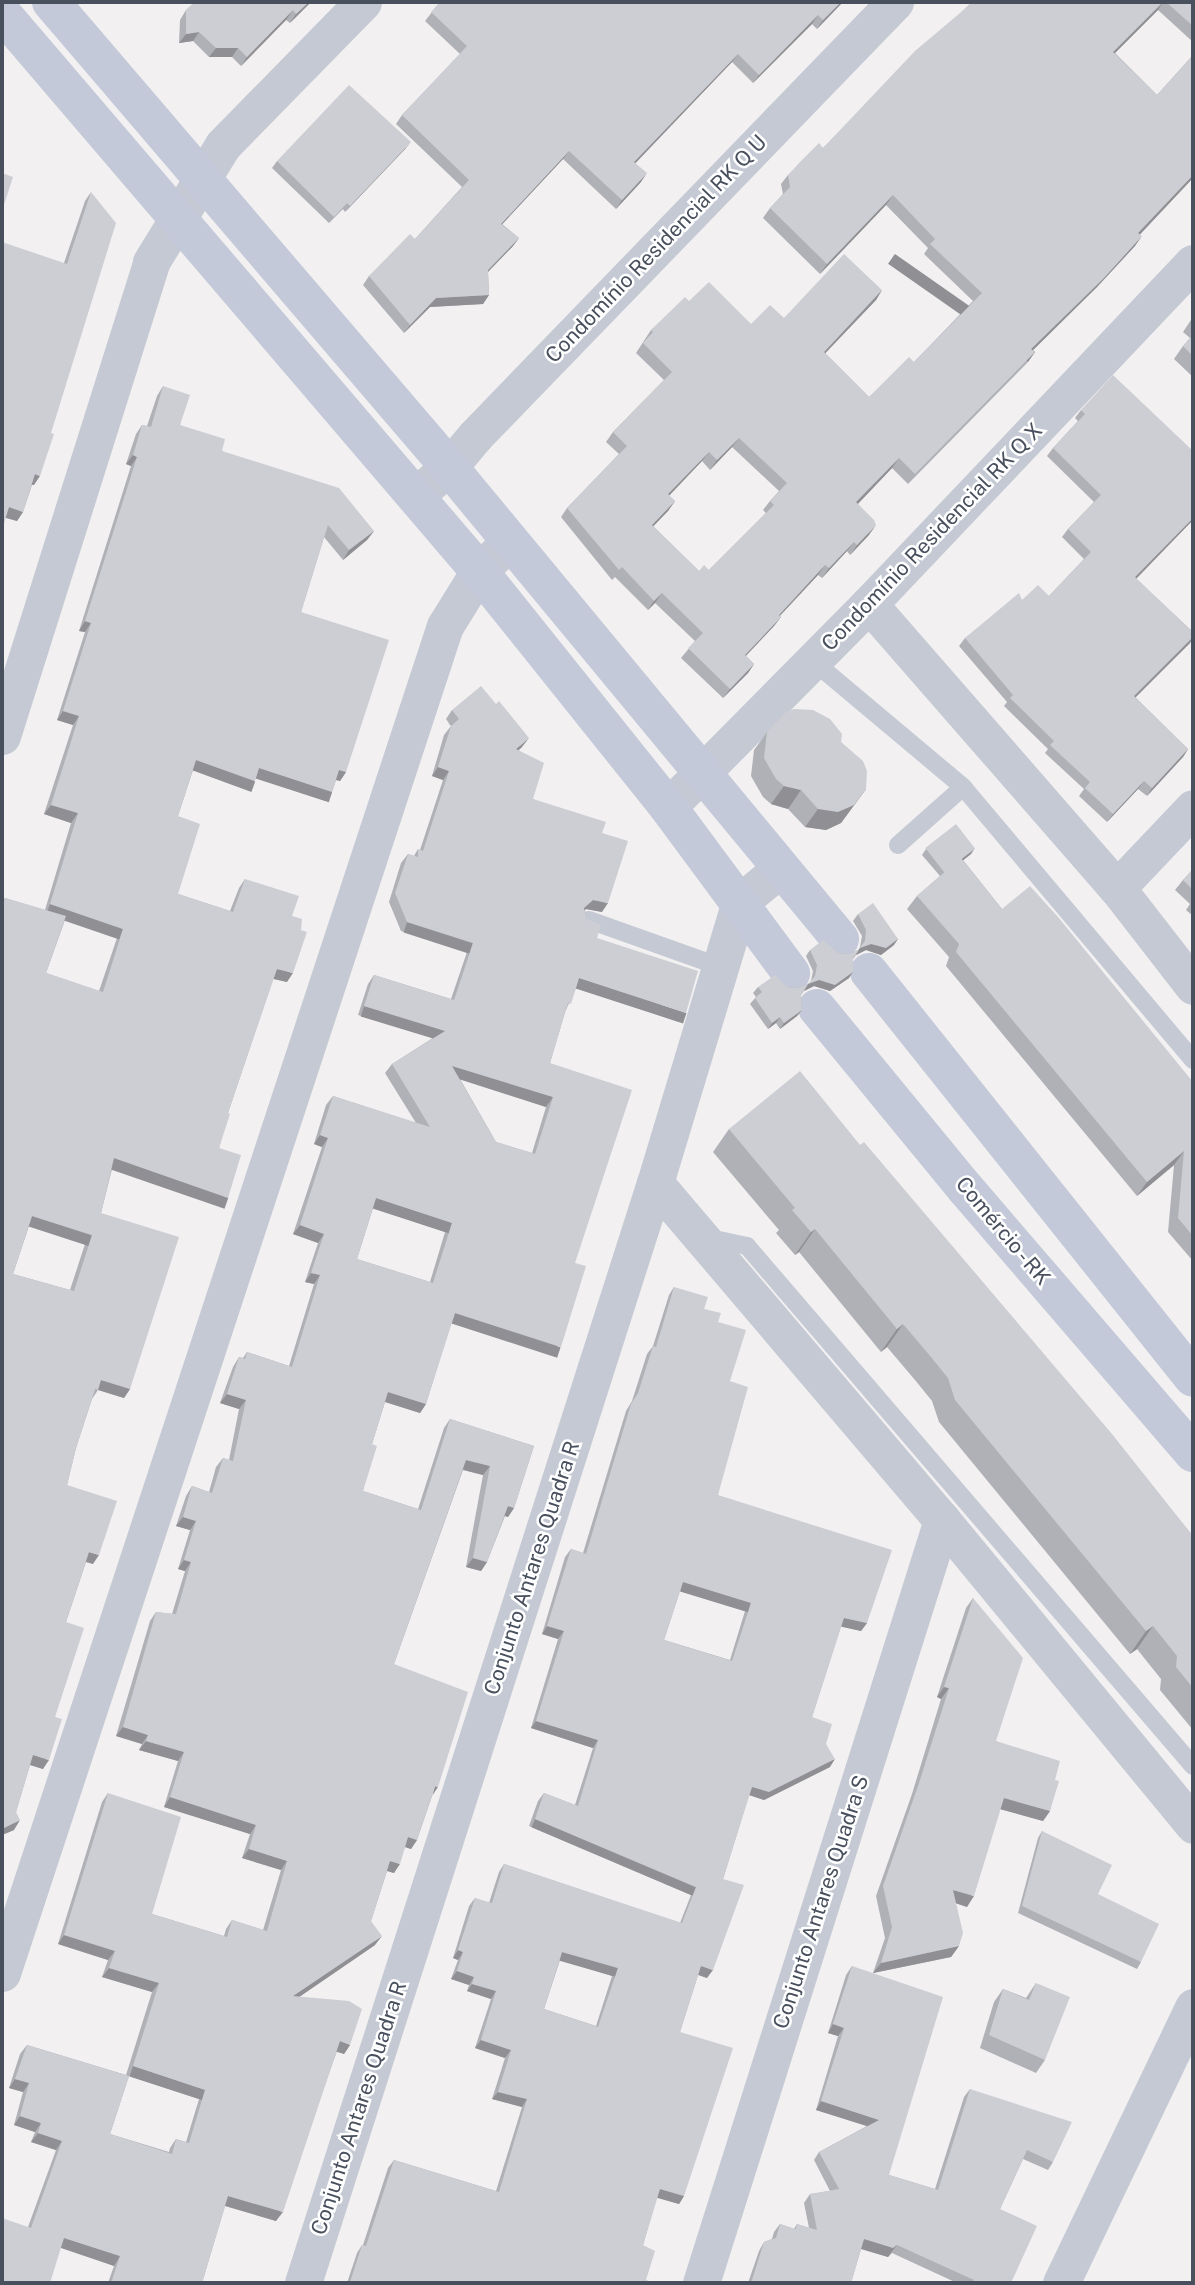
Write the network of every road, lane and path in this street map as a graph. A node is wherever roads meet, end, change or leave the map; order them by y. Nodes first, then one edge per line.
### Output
1 (51, 2) edge
2 (363, 2) edge
3 (895, 2) edge
4 (2, 12) edge
5 (200, 180) junction
6 (177, 218) junction
7 (1193, 263) edge
8 (449, 467) junction
9 (416, 495) junction
10 (509, 542) junction
11 (479, 571) junction
12 (869, 604) junction
13 (813, 662) junction
14 (2, 736) edge
15 (703, 773) junction
16 (963, 787) junction
17 (668, 807) junction
18 (1193, 808) edge
19 (898, 845) dead end
20 (781, 868) junction
21 (1116, 888) junction
22 (740, 902) junction
23 (589, 920) edge
24 (840, 939) dead end
25 (721, 967) junction
26 (869, 972) dead end
27 (791, 973) dead end
28 (1193, 986) edge
29 (817, 1007) dead end
30 (1193, 1060) edge
31 (974, 1104) junction
32 (927, 1139) junction
33 (1010, 1151) junction
34 (655, 1183) junction
35 (965, 1188) junction
36 (701, 1237) junction
37 (1193, 1378) edge
38 (1192, 1448) edge
39 (942, 1520) junction
40 (1193, 1766) edge
41 (1193, 1825) edge
42 (2, 1973) edge
43 (1193, 2007) edge
44 (303, 2283) edge
45 (701, 2283) edge
46 (1061, 2283) edge

1 - 5 street
2 - 5 street
3 - 8 street, Condomínio Residencial RK Q U
4 - 6 street
5 - 6 street
5 - 8 street
6 - 9 street
6 - 14 street
7 - 12 street, Condomínio Residencial RK Q X
8 - 9 street, Condomínio Residencial RK Q U
8 - 10 street
9 - 11 street
10 - 11 street
10 - 15 street
11 - 17 street
11 - 42 street
12 - 13 street, Condomínio Residencial RK Q X
12 - 21 street
13 - 15 street, Condomínio Residencial RK Q X
13 - 16 lane
15 - 17 street, Condomínio Residencial RK Q X
15 - 20 street
16 - 19 lane
16 - 30 lane
17 - 22 street
18 - 21 street
20 - 22 street
20 - 24 street
21 - 28 street
22 - 25 street, Conjunto Antares Quadra R
22 - 27 street
23 - 25 lane
25 - 34 street, Conjunto Antares Quadra R
26 - 31 street
29 - 32 street, Comércio - RK
31 - 32 street
31 - 33 street
32 - 35 street, Comércio - RK
33 - 35 street
33 - 37 street
34 - 36 street
34 - 44 street, Conjunto Antares Quadra R
35 - 38 street, Comércio - RK
36 - 39 street
36 - 40 lane
39 - 41 street
39 - 45 street, Conjunto Antares Quadra S
43 - 46 street

